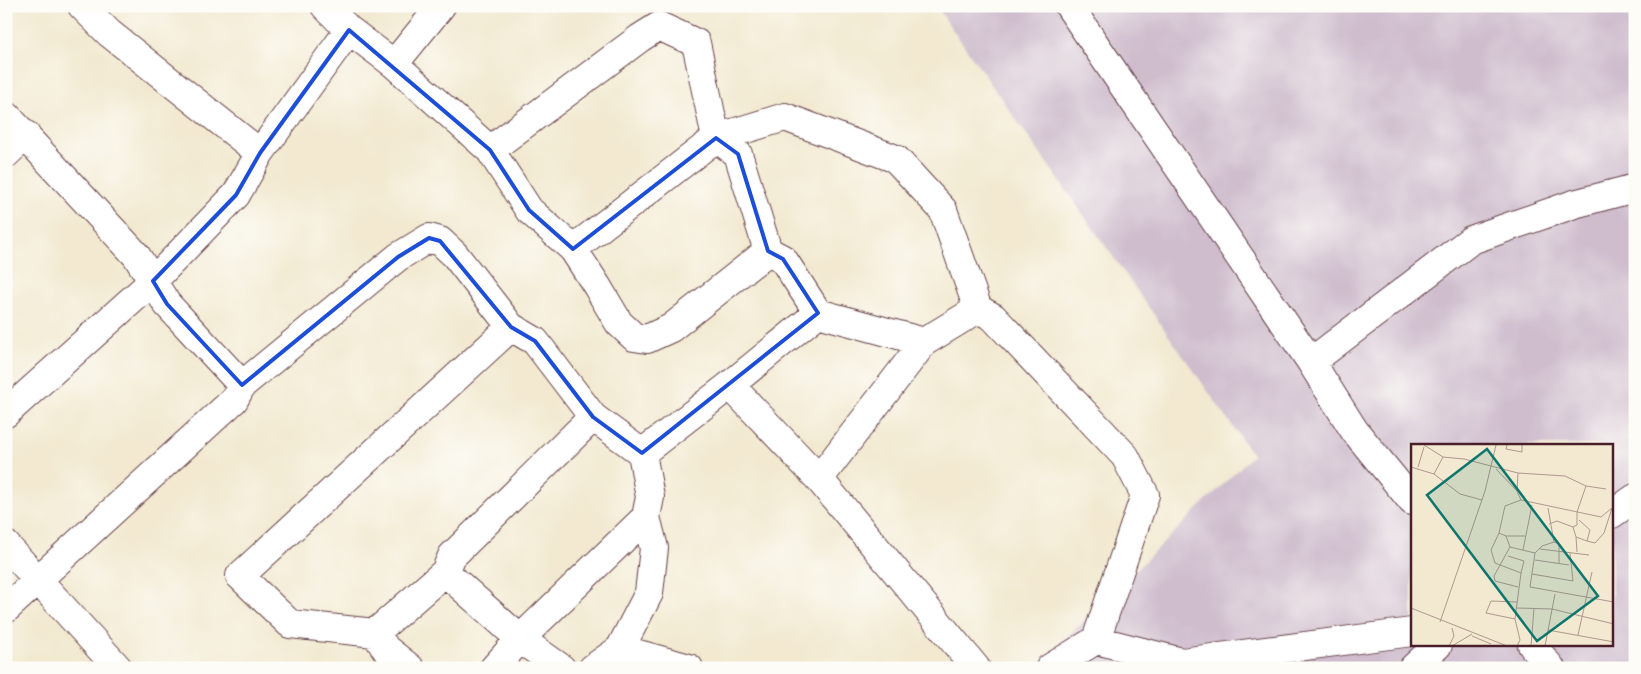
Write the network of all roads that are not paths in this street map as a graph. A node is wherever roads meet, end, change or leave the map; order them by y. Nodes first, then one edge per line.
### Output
1 (82, 6) edge
2 (325, 6) edge
3 (441, 6) edge
4 (1069, 6) edge
5 (349, 30) junction
6 (394, 64) junction
7 (6, 115) edge
8 (26, 135) junction
9 (716, 138) junction
10 (490, 150) junction
11 (260, 153) junction
12 (6, 154) edge
13 (1635, 188) edge
14 (573, 249) junction
15 (768, 250) junction
16 (153, 281) junction
17 (978, 309) junction
18 (818, 313) junction
19 (512, 327) junction
20 (924, 342) junction
21 (1311, 362) junction
22 (242, 385) junction
23 (730, 385) junction
24 (6, 413) edge
25 (593, 417) junction
26 (642, 453) junction
27 (819, 479) junction
28 (1635, 498) edge
29 (1411, 500) edge
30 (1614, 513) edge
31 (646, 517) junction
32 (6, 545) edge
33 (445, 572) junction
34 (38, 579) junction
35 (6, 609) edge
36 (1411, 632) edge
37 (375, 633) junction
38 (520, 639) junction
39 (1096, 640) junction
40 (1437, 646) edge
41 (1533, 646) edge
42 (620, 649) junction
43 (1185, 665) edge
44 (118, 668) edge
45 (410, 668) edge
46 (494, 668) edge
47 (561, 668) edge
48 (593, 668) edge
49 (689, 668) edge
50 (976, 668) edge
51 (1050, 668) edge
52 (1413, 668) edge
53 (1550, 668) edge

1 - 11 street
2 - 5 street
3 - 6 street
4 - 21 street
5 - 6 street
5 - 11 street
6 - 10 street
7 - 8 street
8 - 12 street
8 - 16 street
9 - 10 street
9 - 14 street
9 - 15 street
9 - 17 street
10 - 14 street
11 - 16 street
13 - 21 street
14 - 15 street
15 - 18 street
16 - 22 street
16 - 24 street
17 - 20 street
17 - 39 street
18 - 20 street
18 - 23 street
19 - 22 street
19 - 25 street
19 - 37 street
20 - 27 street
21 - 29 street
22 - 34 street
23 - 26 street
23 - 27 street
25 - 26 street
25 - 33 street
26 - 31 street
27 - 50 street
28 - 30 street
31 - 38 street
31 - 42 street
32 - 34 street
33 - 37 street
33 - 38 street
34 - 35 street
34 - 44 street
36 - 43 street
37 - 45 street
38 - 46 street
38 - 47 street
39 - 43 street
39 - 51 street
40 - 52 street
41 - 53 street
42 - 48 street
42 - 49 street

